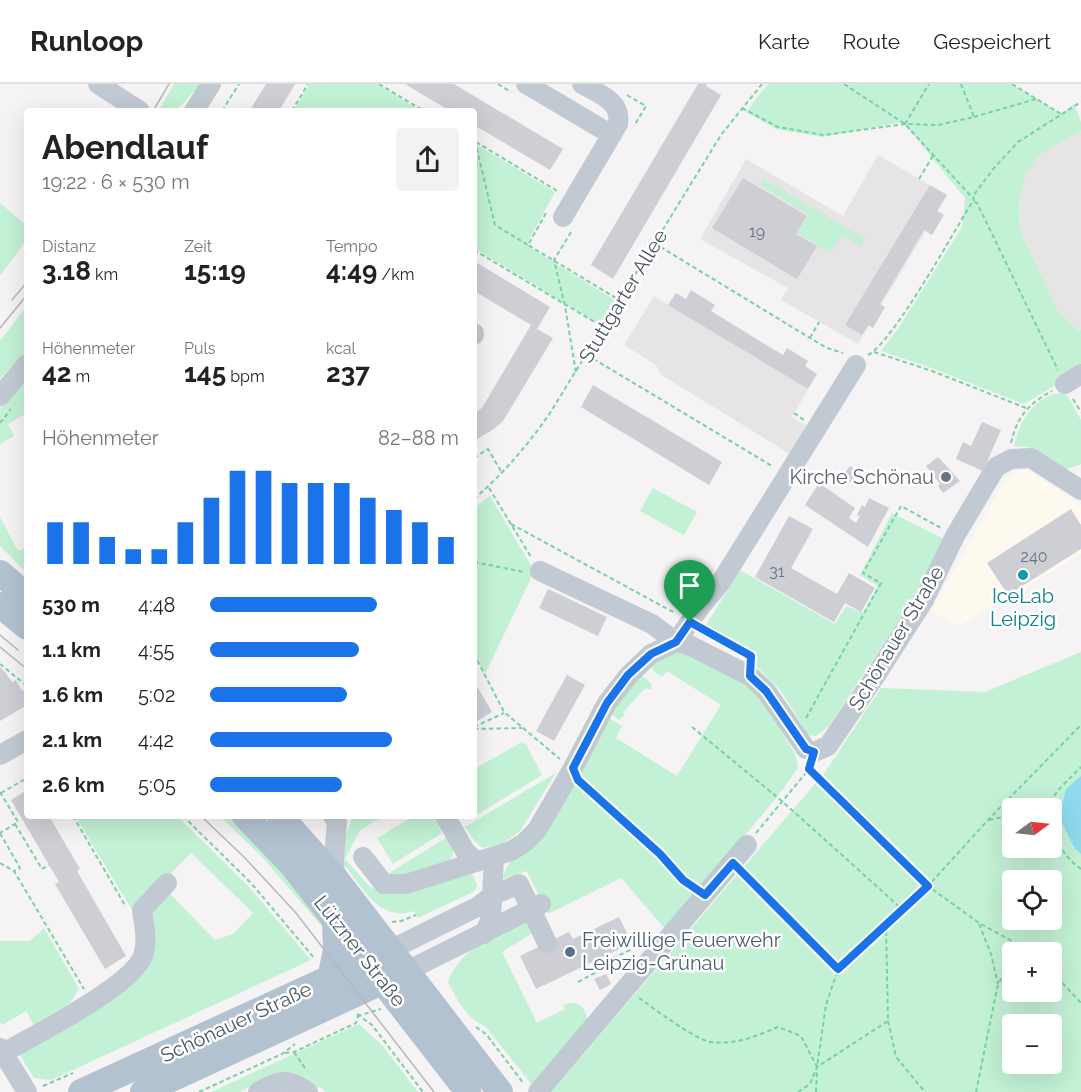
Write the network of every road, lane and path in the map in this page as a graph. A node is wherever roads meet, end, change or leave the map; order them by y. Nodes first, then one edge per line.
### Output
1 (98, 84) edge
2 (211, 84) edge
3 (239, 84) edge
4 (308, 84) edge
5 (380, 84) edge
6 (526, 84) edge
7 (582, 84) edge
8 (755, 84) edge
9 (762, 84) edge
10 (844, 84) edge
11 (929, 84) edge
12 (961, 84) edge
13 (1012, 84) edge
14 (755, 91) junction
15 (1036, 99) junction
16 (1081, 102) edge
17 (135, 108) edge
18 (196, 108) edge
19 (224, 108) edge
20 (294, 108) edge
21 (419, 108) edge
22 (742, 108) junction
23 (1061, 114) junction
24 (974, 117) junction
25 (905, 124) junction
26 (612, 135) junction
27 (477, 143) edge
28 (477, 153) edge
29 (934, 154) junction
30 (919, 179) dead end
31 (973, 196) junction
32 (974, 202) junction
33 (568, 209) junction
34 (654, 243) junction
35 (528, 245) dead end
36 (477, 252) edge
37 (565, 306) junction
38 (819, 322) dead end
39 (603, 327) junction
40 (810, 338) junction
41 (874, 352) junction
42 (587, 355) junction
43 (855, 360) junction
44 (24, 368) edge
45 (576, 373) junction
46 (1073, 379) edge
47 (0, 396) edge
48 (1026, 408) junction
49 (477, 456) edge
50 (1011, 459) junction
51 (502, 473) junction
52 (788, 475) junction
53 (1077, 481) edge
54 (489, 487) junction
55 (477, 497) edge
56 (511, 524) junction
57 (955, 536) junction
58 (477, 563) edge
59 (540, 571) junction
60 (0, 573) edge
61 (24, 593) edge
62 (0, 605) edge
63 (690, 622) junction
64 (24, 625) edge
65 (676, 642) junction
66 (477, 660) edge
67 (0, 664) edge
68 (750, 676) junction
69 (24, 684) edge
70 (504, 712) junction
71 (1081, 725) edge
72 (477, 726) edge
73 (692, 727) dead end
74 (477, 728) edge
75 (522, 728) junction
76 (796, 736) junction
77 (24, 742) edge
78 (0, 755) edge
79 (812, 761) junction
80 (568, 765) junction
81 (1081, 767) edge
82 (24, 780) edge
83 (0, 793) edge
84 (1052, 798) edge
85 (783, 802) junction
86 (1002, 817) edge
87 (75, 819) edge
88 (186, 819) edge
89 (248, 819) edge
90 (283, 819) edge
91 (335, 819) edge
92 (447, 819) edge
93 (988, 820) junction
94 (15, 824) junction
95 (0, 833) edge
96 (747, 845) joint
97 (1062, 849) edge
98 (363, 857) dead end
99 (485, 859) junction
100 (0, 863) edge
101 (733, 863) junction
102 (49, 865) dead end
103 (1081, 870) edge
104 (14, 871) junction
105 (335, 878) junction
106 (167, 883) dead end
107 (928, 886) junction
108 (493, 895) junction
109 (705, 895) junction
110 (538, 906) junction
111 (903, 910) junction
112 (131, 915) dead end
113 (416, 915) dead end
114 (335, 918) junction
115 (401, 921) dead end
116 (979, 923) junction
117 (886, 926) junction
118 (484, 934) junction
119 (547, 942) dead end
120 (1014, 942) edge
121 (634, 948) dead end
122 (620, 949) dead end
123 (623, 953) junction
124 (379, 955) junction
125 (838, 969) junction
126 (407, 971) junction
127 (325, 973) junction
128 (1002, 977) edge
129 (383, 981) junction
130 (578, 982) dead end
131 (1062, 983) edge
132 (998, 984) junction
133 (626, 988) junction
134 (92, 1002) junction
135 (1081, 1003) edge
136 (384, 1008) dead end
137 (358, 1016) junction
138 (888, 1021) junction
139 (473, 1025) dead end
140 (2, 1051) edge
141 (817, 1067) junction
142 (27, 1092) edge
143 (81, 1092) edge
144 (143, 1092) edge
145 (199, 1092) edge
146 (258, 1092) edge
147 (308, 1092) edge
148 (423, 1092) edge
149 (468, 1092) edge
150 (500, 1092) edge
151 (530, 1092) edge
152 (538, 1092) edge
153 (798, 1092) edge
154 (816, 1092) edge
155 (925, 1092) edge
156 (976, 1092) edge

1 - 17 street
2 - 18 street
3 - 19 path
4 - 20 path
5 - 21 path
6 - 26 street
7 - 26 street
8 - 14 path
9 - 14 path, Stuttgarter Allee
10 - 25 path
11 - 25 path
12 - 24 path
13 - 15 path
14 - 22 path, Stuttgarter Allee
15 - 23 path
15 - 24 path
16 - 23 path
22 - 25 path
22 - 34 path, Stuttgarter Allee
23 - 31 path
24 - 25 path
25 - 29 path
26 - 33 street
27 - 33 path
28 - 35 path
29 - 30 path
29 - 31 path
31 - 32 path
32 - 41 path
32 - 46 path
33 - 37 path
34 - 39 path, Stuttgarter Allee
34 - 40 path
36 - 37 path
37 - 39 path
37 - 45 path
38 - 40 path
39 - 42 path, Stuttgarter Allee
40 - 43 path
41 - 43 path
41 - 48 path
42 - 45 path, Stuttgarter Allee
42 - 52 path
43 - 52 street
44 - 47 street
45 - 51 path, Stuttgarter Allee
46 - 48 path
48 - 50 path
49 - 51 path
50 - 53 street
50 - 57 street, Schönauer Straße
51 - 54 path, Stuttgarter Allee
52 - 63 street
54 - 55 path, Stuttgarter Allee
54 - 56 path
56 - 59 path
56 - 63 path
57 - 76 path
57 - 79 street, Schönauer Straße
58 - 59 path
59 - 65 street
60 - 61 main road
62 - 64 main road
63 - 65 street
63 - 68 path
65 - 68 street
65 - 80 street
66 - 70 path
67 - 69 path
68 - 76 street
70 - 72 path
70 - 75 path
71 - 93 path
73 - 85 path
74 - 75 path
75 - 80 path
76 - 79 street
77 - 78 street
79 - 85 path
79 - 107 path
80 - 99 street
80 - 109 path
81 - 84 path
82 - 83 path
83 - 94 path
85 - 96 path
85 - 111 path
86 - 93 path
87 - 112 path
88 - 127 path
89 - 114 main road, Lützner Straße
90 - 105 main road, Lützner Straße
91 - 105 street
92 - 99 street
93 - 107 path
94 - 95 path
94 - 102 path
95 - 104 path
96 - 101 street
97 - 103 path
98 - 99 street
99 - 108 street
100 - 104 path
101 - 109 street
101 - 125 path
104 - 134 path
105 - 124 main road, Lützner Straße
106 - 134 street
107 - 111 path
107 - 116 path
108 - 110 street
108 - 118 street
108 - 124 street
109 - 133 street
110 - 118 street
110 - 119 street
111 - 117 path
113 - 115 path
114 - 124 main road, Lützner Straße
114 - 127 main road
116 - 120 path
116 - 132 path
117 - 125 path
117 - 138 path
118 - 126 street
121 - 123 path
122 - 123 path
123 - 130 path
124 - 126 main road, Lützner Straße
124 - 127 main road, Schönauer Straße
124 - 129 main road, Lützner Straße
125 - 141 path
126 - 129 main road, Schönauer Straße
126 - 150 main road, Lützner Straße
127 - 143 main road, Schönauer Straße
128 - 132 path
129 - 144 main road, Schönauer Straße
129 - 149 main road, Lützner Straße
131 - 135 path
132 - 156 path
133 - 141 path
133 - 152 street
134 - 140 street
136 - 137 path
137 - 145 path
137 - 148 path
138 - 141 path
138 - 155 path
139 - 151 path
140 - 142 street
141 - 153 path
141 - 154 path
146 - 147 street

